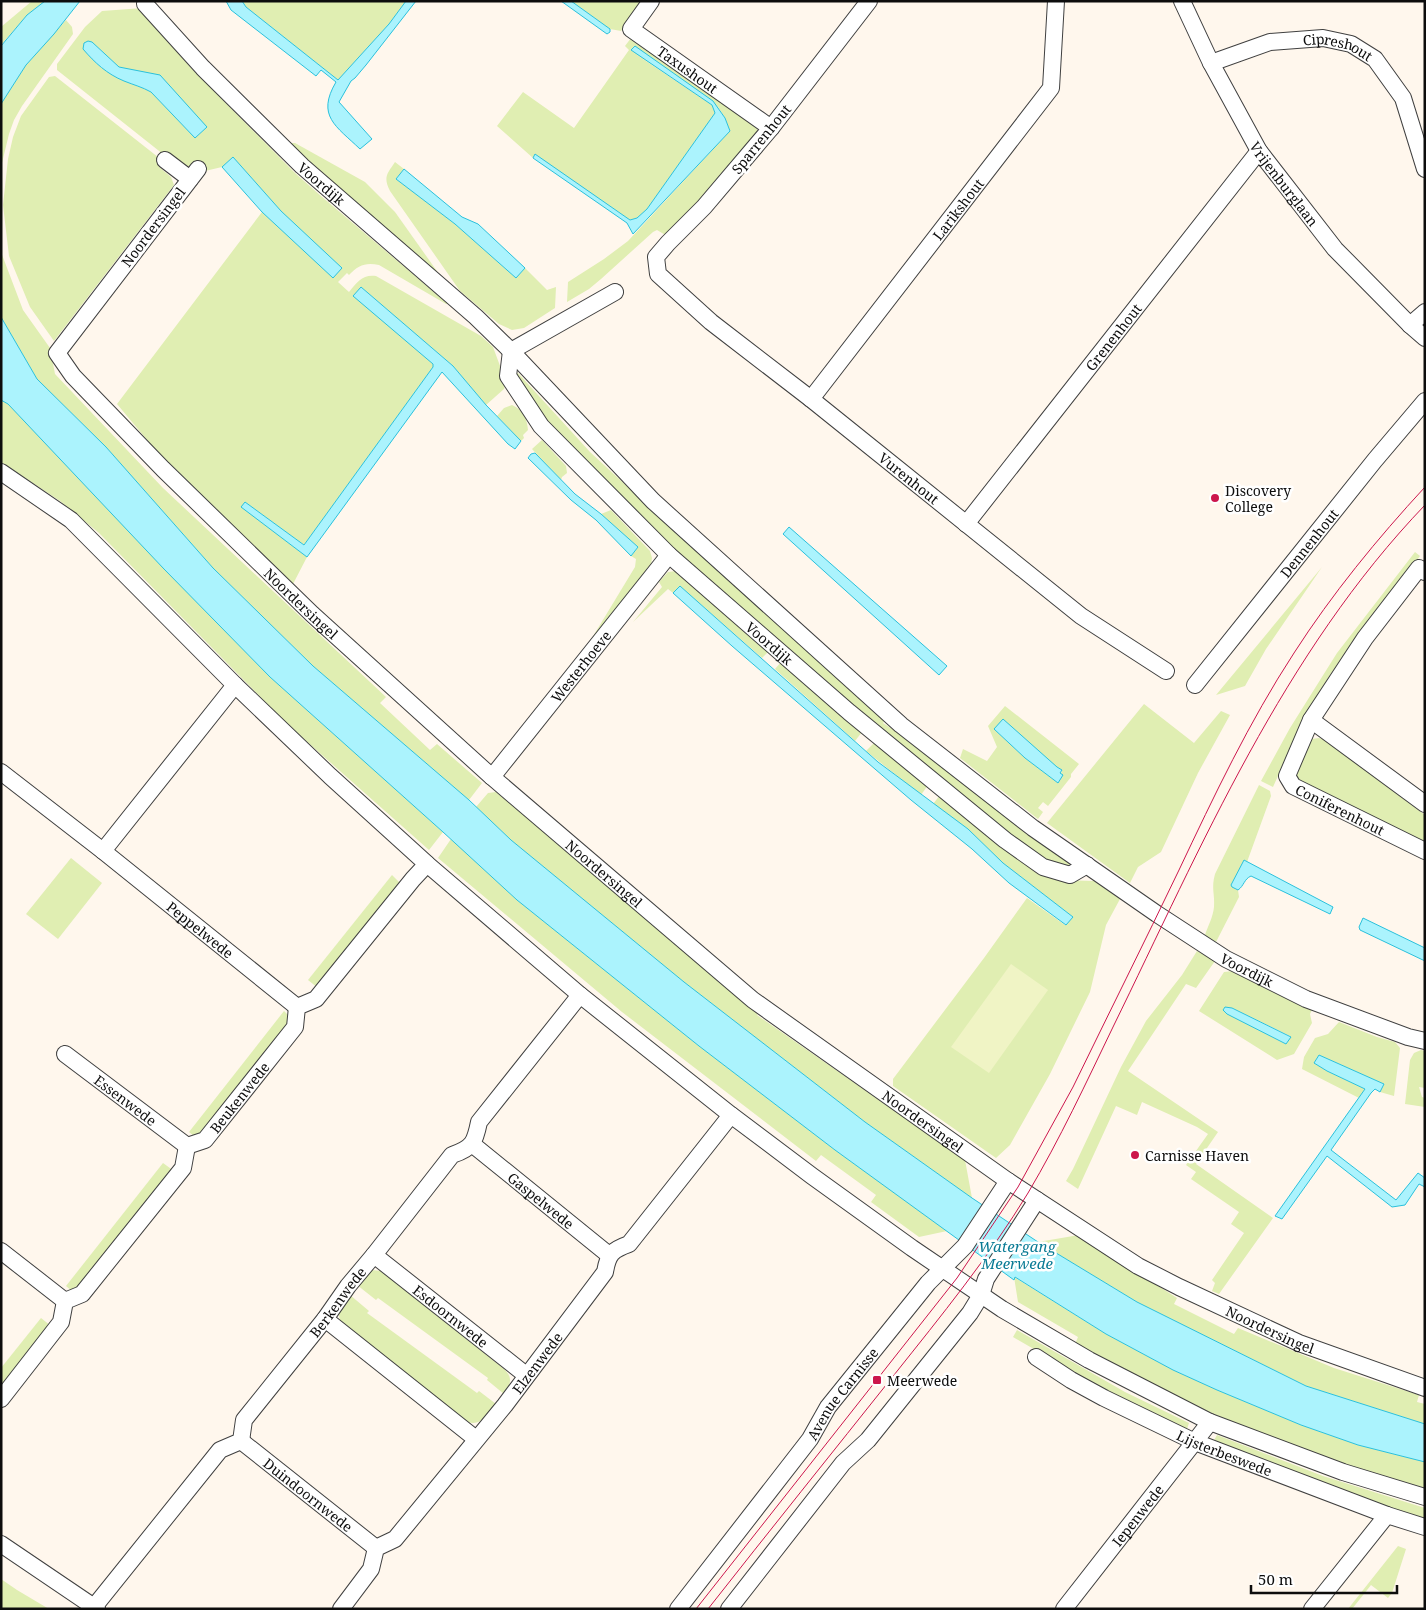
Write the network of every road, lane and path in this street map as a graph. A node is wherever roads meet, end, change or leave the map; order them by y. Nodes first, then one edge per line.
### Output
1 (651, 1) edge
2 (869, 1) edge
3 (1056, 1) edge
4 (1182, 1) edge
5 (145, 4) dead end
6 (1211, 63) junction
7 (771, 128) junction
8 (1259, 151) junction
9 (165, 160) dead end
10 (1425, 169) edge
11 (658, 274) joint
12 (615, 292) dead end
13 (1425, 312) edge
14 (1410, 324) junction
15 (1425, 338) edge
16 (511, 351) junction
17 (811, 399) junction
18 (1425, 401) edge
19 (1, 472) edge
20 (966, 524) junction
21 (669, 555) junction
22 (1425, 572) edge
23 (1166, 671) dead end
24 (235, 685) junction
25 (1195, 685) dead end
26 (1311, 720) junction
27 (1, 772) edge
28 (492, 777) junction
29 (1425, 804) edge
30 (103, 851) junction
31 (1425, 851) edge
32 (427, 864) junction
33 (1087, 865) junction
34 (580, 995) junction
35 (297, 1007) junction
36 (1425, 1041) edge
37 (65, 1054) dead end
38 (731, 1115) junction
39 (472, 1144) junction
40 (187, 1146) junction
41 (1008, 1181) junction
42 (1037, 1200) junction
43 (1, 1251) edge
44 (609, 1255) junction
45 (374, 1256) junction
46 (941, 1268) junction
47 (981, 1295) junction
48 (64, 1301) junction
49 (325, 1320) junction
50 (1036, 1357) dead end
51 (526, 1375) junction
52 (1425, 1388) edge
53 (1, 1399) edge
54 (1210, 1422) junction
55 (476, 1439) junction
56 (241, 1441) junction
57 (1195, 1442) junction
58 (1425, 1497) edge
59 (1387, 1515) junction
60 (1425, 1527) edge
61 (1, 1544) edge
62 (376, 1548) junction
63 (96, 1608) edge
64 (1315, 1608) edge
65 (341, 1609) edge
66 (678, 1609) edge
67 (729, 1609) edge
68 (1064, 1609) edge

1 - 7 street, Taxushout
2 - 7 street, Sparrenhout
3 - 17 street, Larikshout
4 - 6 street, Vrijenburglaan
5 - 16 street, Voordijk
6 - 8 street, Vrijenburglaan
6 - 10 street, Cipreshout
7 - 11 street, Sparrenhout
8 - 14 street, Vrijenburglaan
8 - 20 street, Grenenhout
9 - 28 street, Noordersingel
11 - 17 street, Vurenhout
12 - 16 street
13 - 14 street
14 - 15 street, Vrijenburglaan
16 - 21 street, Voordijk
16 - 33 street, Voordijk
17 - 20 street, Vurenhout
18 - 25 street, Dennenhout
19 - 24 street
20 - 23 street, Vurenhout
21 - 28 street, Westerhoeve
21 - 33 street, Voordijk
22 - 26 street, Coniferenhout
24 - 30 street
24 - 32 street
26 - 29 street
26 - 31 street, Coniferenhout
27 - 30 street, Peppelwede
28 - 41 street, Noordersingel
30 - 35 street, Peppelwede
32 - 34 street
32 - 35 street
33 - 36 street, Voordijk
34 - 38 street
34 - 39 street
35 - 40 street, Beukenwede
37 - 40 street, Essenwede
38 - 44 street
38 - 46 street
39 - 44 street, Gaspelwede
39 - 45 street, Berkenwede
40 - 48 street
41 - 42 street, Noordersingel
41 - 46 street, Avenue Carnisse
42 - 47 street
42 - 52 street, Noordersingel
43 - 48 street
44 - 51 street, Elzenwede
45 - 49 street, Berkenwede
45 - 51 street, Esdoornwede
46 - 47 street
46 - 66 street, Avenue Carnisse
47 - 54 street
47 - 67 street
48 - 53 street
49 - 55 street
49 - 56 street, Berkenwede
50 - 57 street, Lijsterbeswede
51 - 55 street, Elzenwede
54 - 57 street, Iepenwede
54 - 58 street
55 - 62 street, Elzenwede
56 - 62 street, Duindoornwede
56 - 63 street
57 - 59 street, Lijsterbeswede
57 - 68 street, Iepenwede
59 - 60 street, Lijsterbeswede
59 - 64 street
61 - 63 street
62 - 65 street

